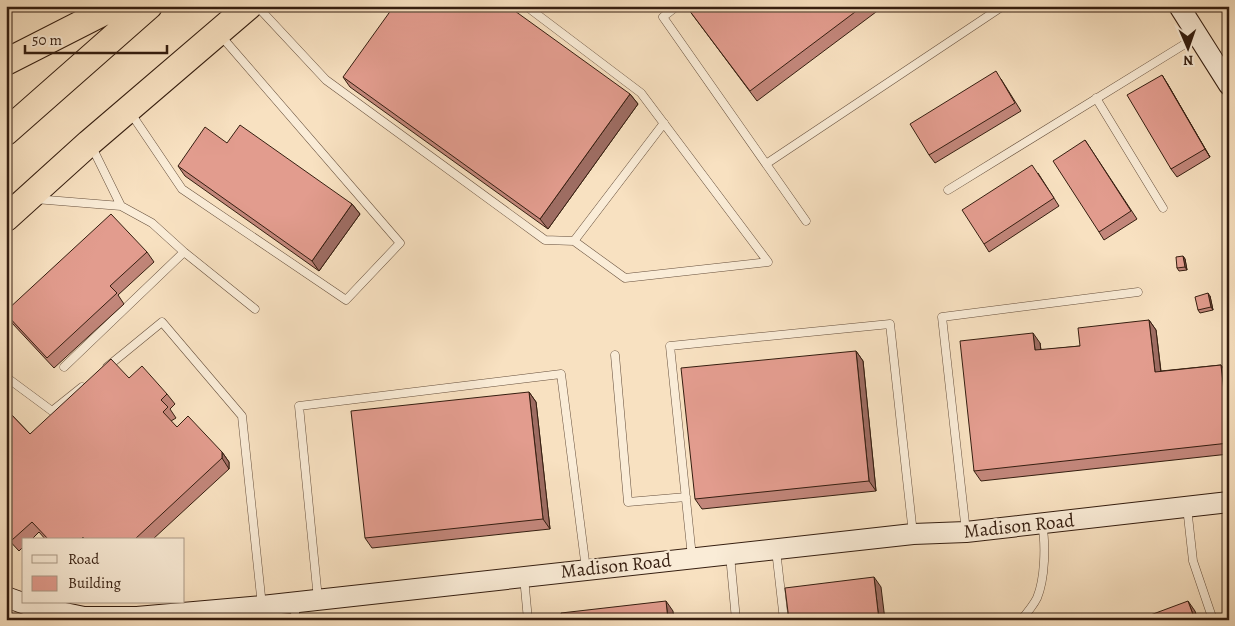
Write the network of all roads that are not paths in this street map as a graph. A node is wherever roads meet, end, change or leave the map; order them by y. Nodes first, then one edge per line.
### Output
1 (116, 6) edge
2 (149, 6) edge
3 (249, 6) edge
4 (256, 6) edge
5 (526, 6) edge
6 (677, 6) edge
7 (1002, 6) edge
8 (1179, 6) edge
9 (218, 33) junction
10 (1198, 36) junction
11 (6, 62) edge
12 (1229, 85) edge
13 (1096, 98) junction
14 (129, 110) junction
15 (664, 123) junction
16 (6, 132) edge
17 (89, 143) junction
18 (766, 164) junction
19 (948, 190) dead end
20 (30, 199) junction
21 (121, 206) junction
22 (1163, 208) dead end
23 (6, 218) edge
24 (806, 221) dead end
25 (574, 241) junction
26 (184, 252) junction
27 (1138, 292) dead end
28 (255, 310) dead end
29 (615, 355) dead end
30 (64, 367) dead end
31 (103, 370) edge
32 (6, 377) edge
33 (89, 382) edge
34 (686, 496) junction
35 (1229, 502) edge
36 (1187, 507) junction
37 (1042, 524) junction
38 (966, 532) junction
39 (913, 534) junction
40 (775, 548) junction
41 (729, 553) junction
42 (692, 557) junction
43 (586, 569) junction
44 (524, 576) junction
45 (6, 597) edge
46 (318, 599) junction
47 (22, 602) edge
48 (28, 604) edge
49 (262, 606) junction
50 (295, 610) edge
51 (528, 620) edge
52 (736, 620) edge
53 (784, 620) edge
54 (1021, 620) edge
55 (1212, 620) edge

1 - 11 highway
2 - 16 highway
3 - 9 highway
4 - 25 lane
5 - 15 lane
6 - 18 lane
7 - 18 lane
8 - 10 street
9 - 14 highway
9 - 14 lane
10 - 12 street
10 - 13 lane
13 - 19 lane
13 - 22 lane
14 - 17 highway
15 - 25 lane
15 - 25 lane
17 - 20 highway
17 - 21 lane
18 - 24 lane
20 - 21 lane
20 - 23 highway
21 - 26 lane
26 - 28 lane
26 - 30 lane
27 - 38 lane
29 - 34 lane
31 - 49 lane
32 - 33 lane
34 - 39 lane
34 - 42 lane
35 - 36 street, Madison Road
36 - 37 street, Madison Road
36 - 55 lane
37 - 38 street, Madison Road
37 - 54 lane
38 - 39 street, Madison Road
39 - 40 street, Madison Road
40 - 41 street, Madison Road
40 - 53 lane
41 - 42 street, Madison Road
41 - 52 lane
42 - 43 street, Madison Road
43 - 44 street, Madison Road
43 - 46 lane
44 - 46 street, Madison Road
44 - 51 lane
45 - 47 street, Madison Road
46 - 50 street, Madison Road
48 - 49 street, Madison Road
49 - 50 street, Madison Road

